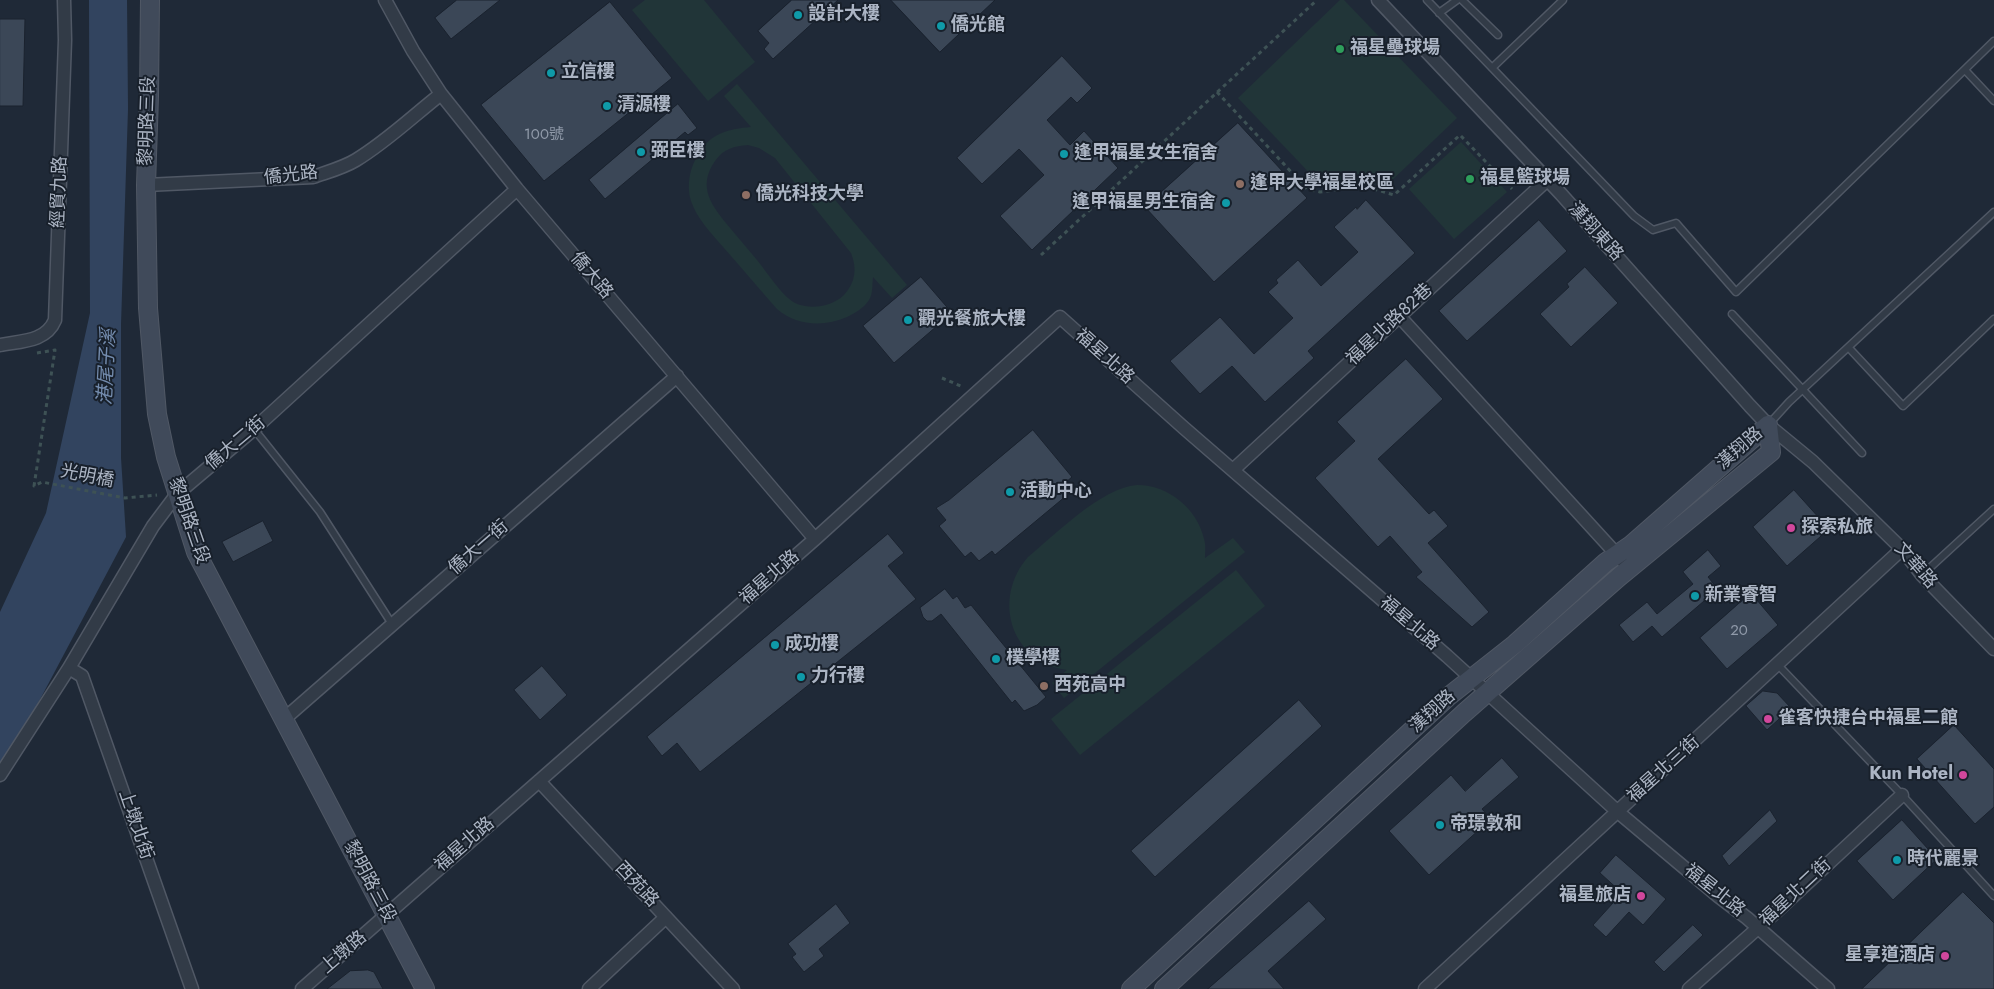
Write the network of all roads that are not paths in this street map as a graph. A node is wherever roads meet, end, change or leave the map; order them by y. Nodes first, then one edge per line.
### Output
1 (64, 0) edge
2 (150, 0) edge
3 (385, 0) edge
4 (1378, 0) edge
5 (1427, 0) edge
6 (1457, 0) edge
7 (1462, 0) edge
8 (1563, 0) edge
9 (1439, 13) junction
10 (1498, 35) dead end
11 (1992, 46) edge
12 (1492, 68) junction
13 (1965, 70) junction
14 (441, 94) junction
15 (1994, 101) edge
16 (1547, 180) junction
17 (146, 185) junction
18 (517, 189) junction
19 (1994, 212) edge
20 (1732, 314) dead end
21 (1400, 317) junction
22 (1994, 319) edge
23 (0, 344) edge
24 (1849, 348) junction
25 (677, 376) junction
26 (1804, 390) junction
27 (1768, 425) junction
28 (254, 430) junction
29 (1862, 454) dead end
30 (1233, 470) junction
31 (177, 494) junction
32 (1994, 509) edge
33 (815, 539) junction
34 (1902, 549) junction
35 (1617, 554) junction
36 (1630, 569) junction
37 (1922, 575) junction
38 (392, 624) junction
39 (1994, 649) edge
40 (1778, 665) junction
41 (69, 668) junction
42 (1471, 678) junction
43 (1488, 694) junction
44 (282, 720) junction
45 (0, 775) edge
46 (539, 781) junction
47 (1902, 795) junction
48 (1618, 812) junction
49 (1994, 896) edge
50 (386, 916) junction
51 (666, 918) junction
52 (1758, 928) junction
53 (192, 989) edge
54 (302, 989) edge
55 (425, 989) edge
56 (589, 989) edge
57 (733, 989) edge
58 (1131, 989) edge
59 (1164, 989) edge
60 (1425, 989) edge
61 (1689, 989) edge
62 (1828, 989) edge

1 - 23 street, 經貿九路
2 - 17 street, 黎明路三段
3 - 14 street, 僑大路
4 - 16 street, 漢翔東路
5 - 9 lane
6 - 9 lane
7 - 10 lane
8 - 12 lane
9 - 12 lane
11 - 13 lane
12 - 13 lane
13 - 15 lane
14 - 17 street, 僑光路
14 - 18 street, 僑大路
16 - 21 street, 福星北路82巷
16 - 27 street, 漢翔東路
17 - 31 street, 黎明路三段
18 - 25 street, 僑大路
18 - 28 street, 僑大二街
19 - 24 lane
20 - 26 lane
21 - 30 street, 福星北路82巷
21 - 35 street
22 - 24 lane
24 - 26 lane
25 - 33 street, 僑大路
25 - 38 street, 僑大一街
26 - 27 lane
26 - 29 lane
27 - 34 street, 文華路
27 - 35 street, 漢翔路
27 - 36 street, 漢翔路
28 - 31 street, 僑大二街
28 - 38 lane
30 - 33 street, 福星北路
30 - 42 street, 福星北路
31 - 41 street, 僑大二街
31 - 44 street, 黎明路三段
32 - 37 lane
33 - 46 street, 福星北路
34 - 37 street, 文華路
34 - 40 street, 福星北三街
35 - 36 street
35 - 42 street, 漢翔路
36 - 43 street, 漢翔路
37 - 39 street, 文華路
38 - 44 street, 僑大一街
40 - 47 lane
40 - 48 street, 福星北三街
41 - 45 street, 僑大二街
41 - 53 street, 上墩北街
42 - 43 street, 福星北路
42 - 58 street, 漢翔路
43 - 48 street, 福星北路
43 - 59 street, 漢翔路
44 - 50 street, 黎明路三段
46 - 50 street, 福星北路
46 - 51 street, 西苑路
47 - 49 lane
47 - 52 street, 福星北二街
48 - 52 street, 福星北路
48 - 60 street, 福星北三街
50 - 54 street, 上墩路
50 - 55 street, 黎明路三段
51 - 56 street
51 - 57 street, 西苑路
52 - 61 street, 福星北二街
52 - 62 street, 福星北路

